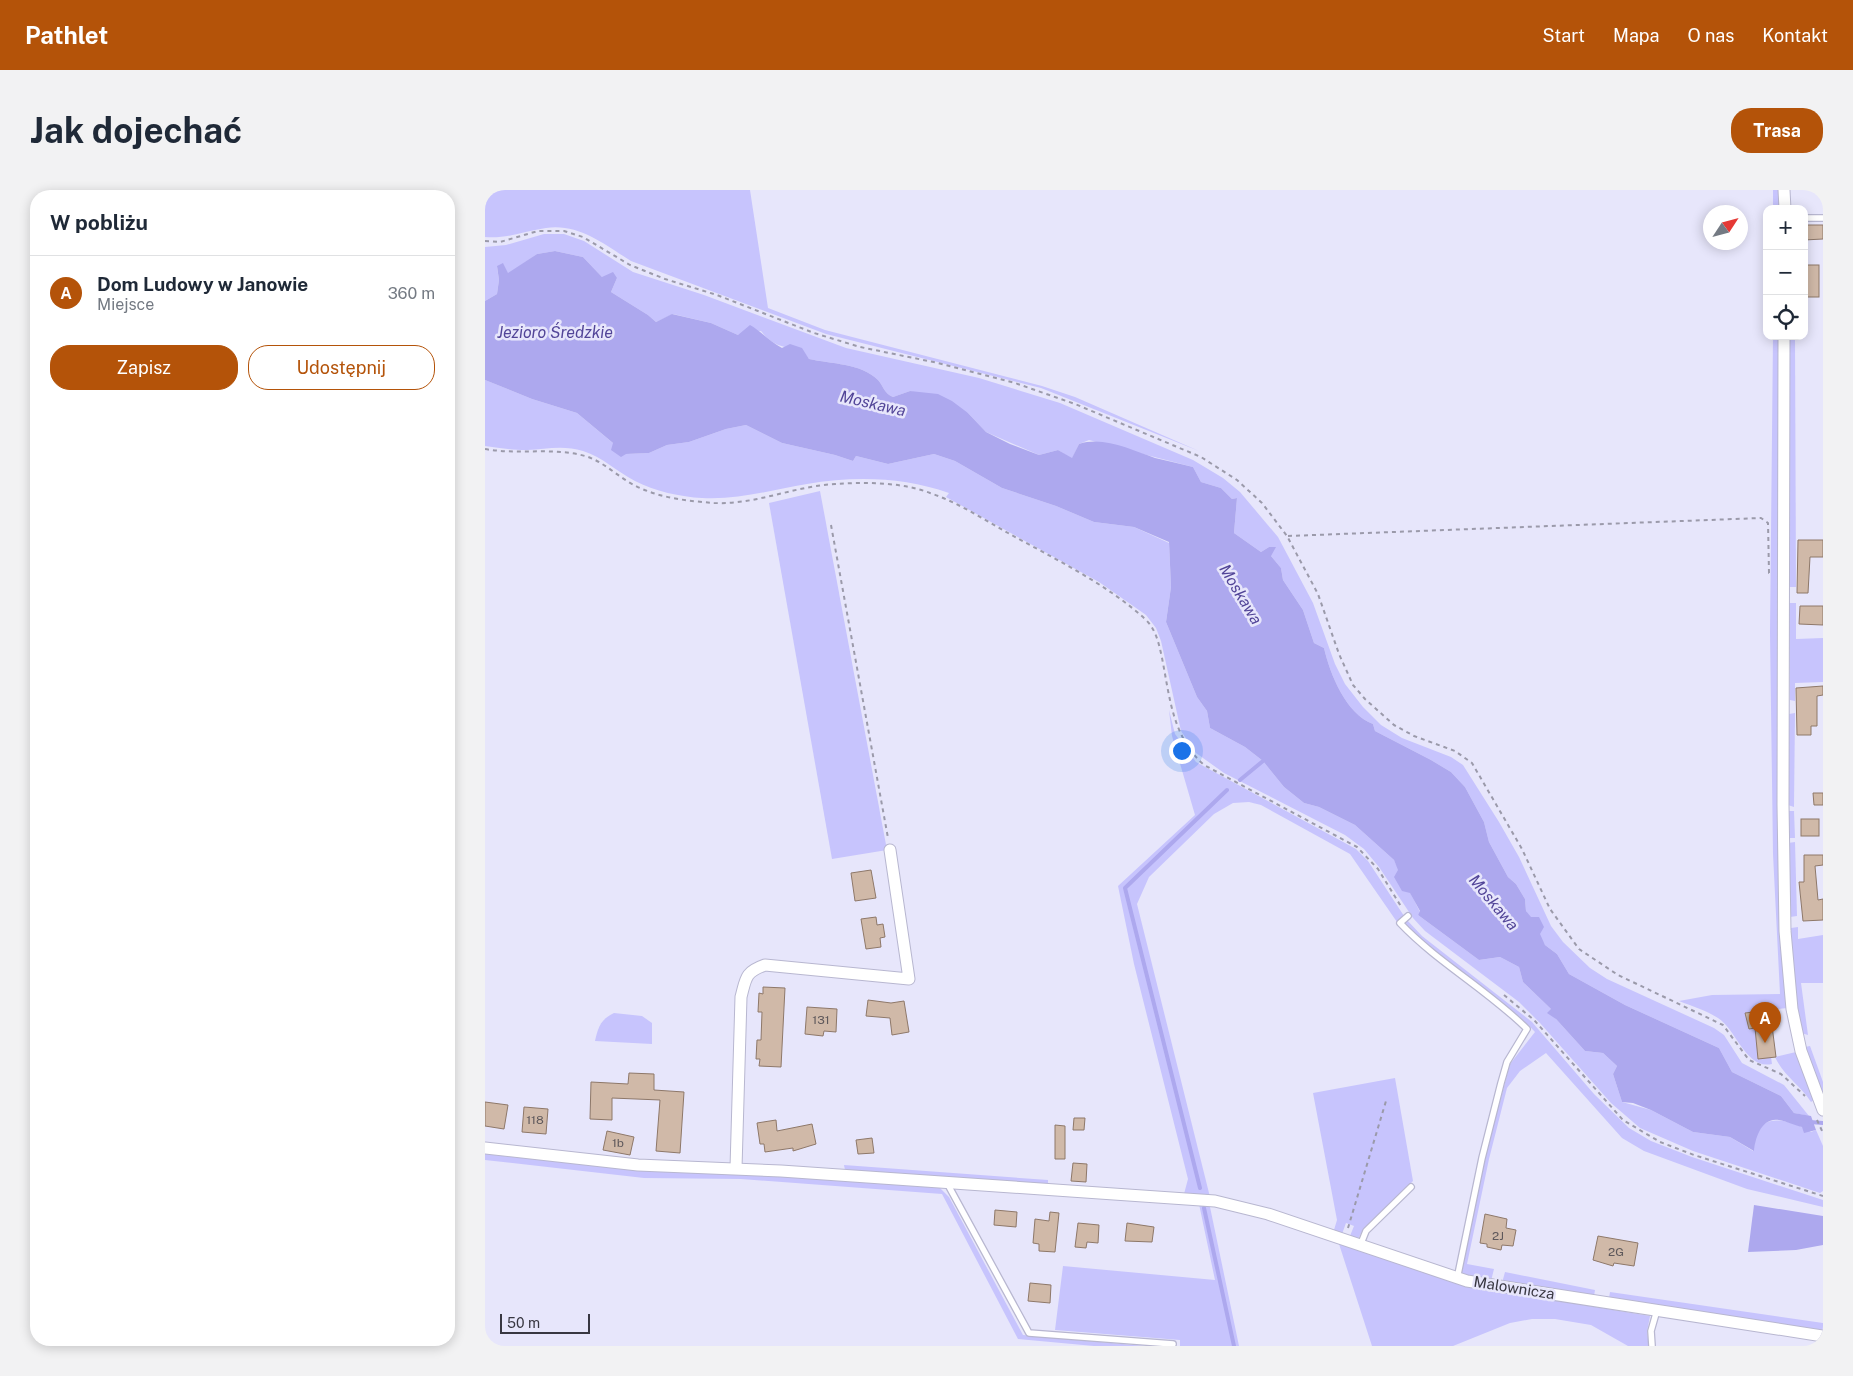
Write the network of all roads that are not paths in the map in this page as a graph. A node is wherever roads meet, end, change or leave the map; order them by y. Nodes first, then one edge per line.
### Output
1 (1784, 190) edge
2 (1785, 205) edge
3 (1808, 218) edge
4 (1823, 218) edge
5 (1784, 340) edge
6 (890, 850) road end
7 (1408, 916) road end
8 (1819, 1113) edge
9 (485, 1148) edge
10 (736, 1168) junction
11 (947, 1183) junction
12 (1411, 1187) dead end
13 (1359, 1246) junction
14 (1457, 1279) junction
15 (1657, 1310) junction
16 (1823, 1336) edge
17 (1173, 1344) dead end
18 (1652, 1346) edge

1 - 2 street
3 - 4 lane
5 - 8 street
6 - 10 street
7 - 14 lane
9 - 10 street, Malownicza
10 - 11 street, Malownicza
11 - 13 street, Malownicza
11 - 17 lane
12 - 13 lane
13 - 14 street, Malownicza
14 - 15 street, Malownicza
15 - 16 street, Malownicza
15 - 18 lane

